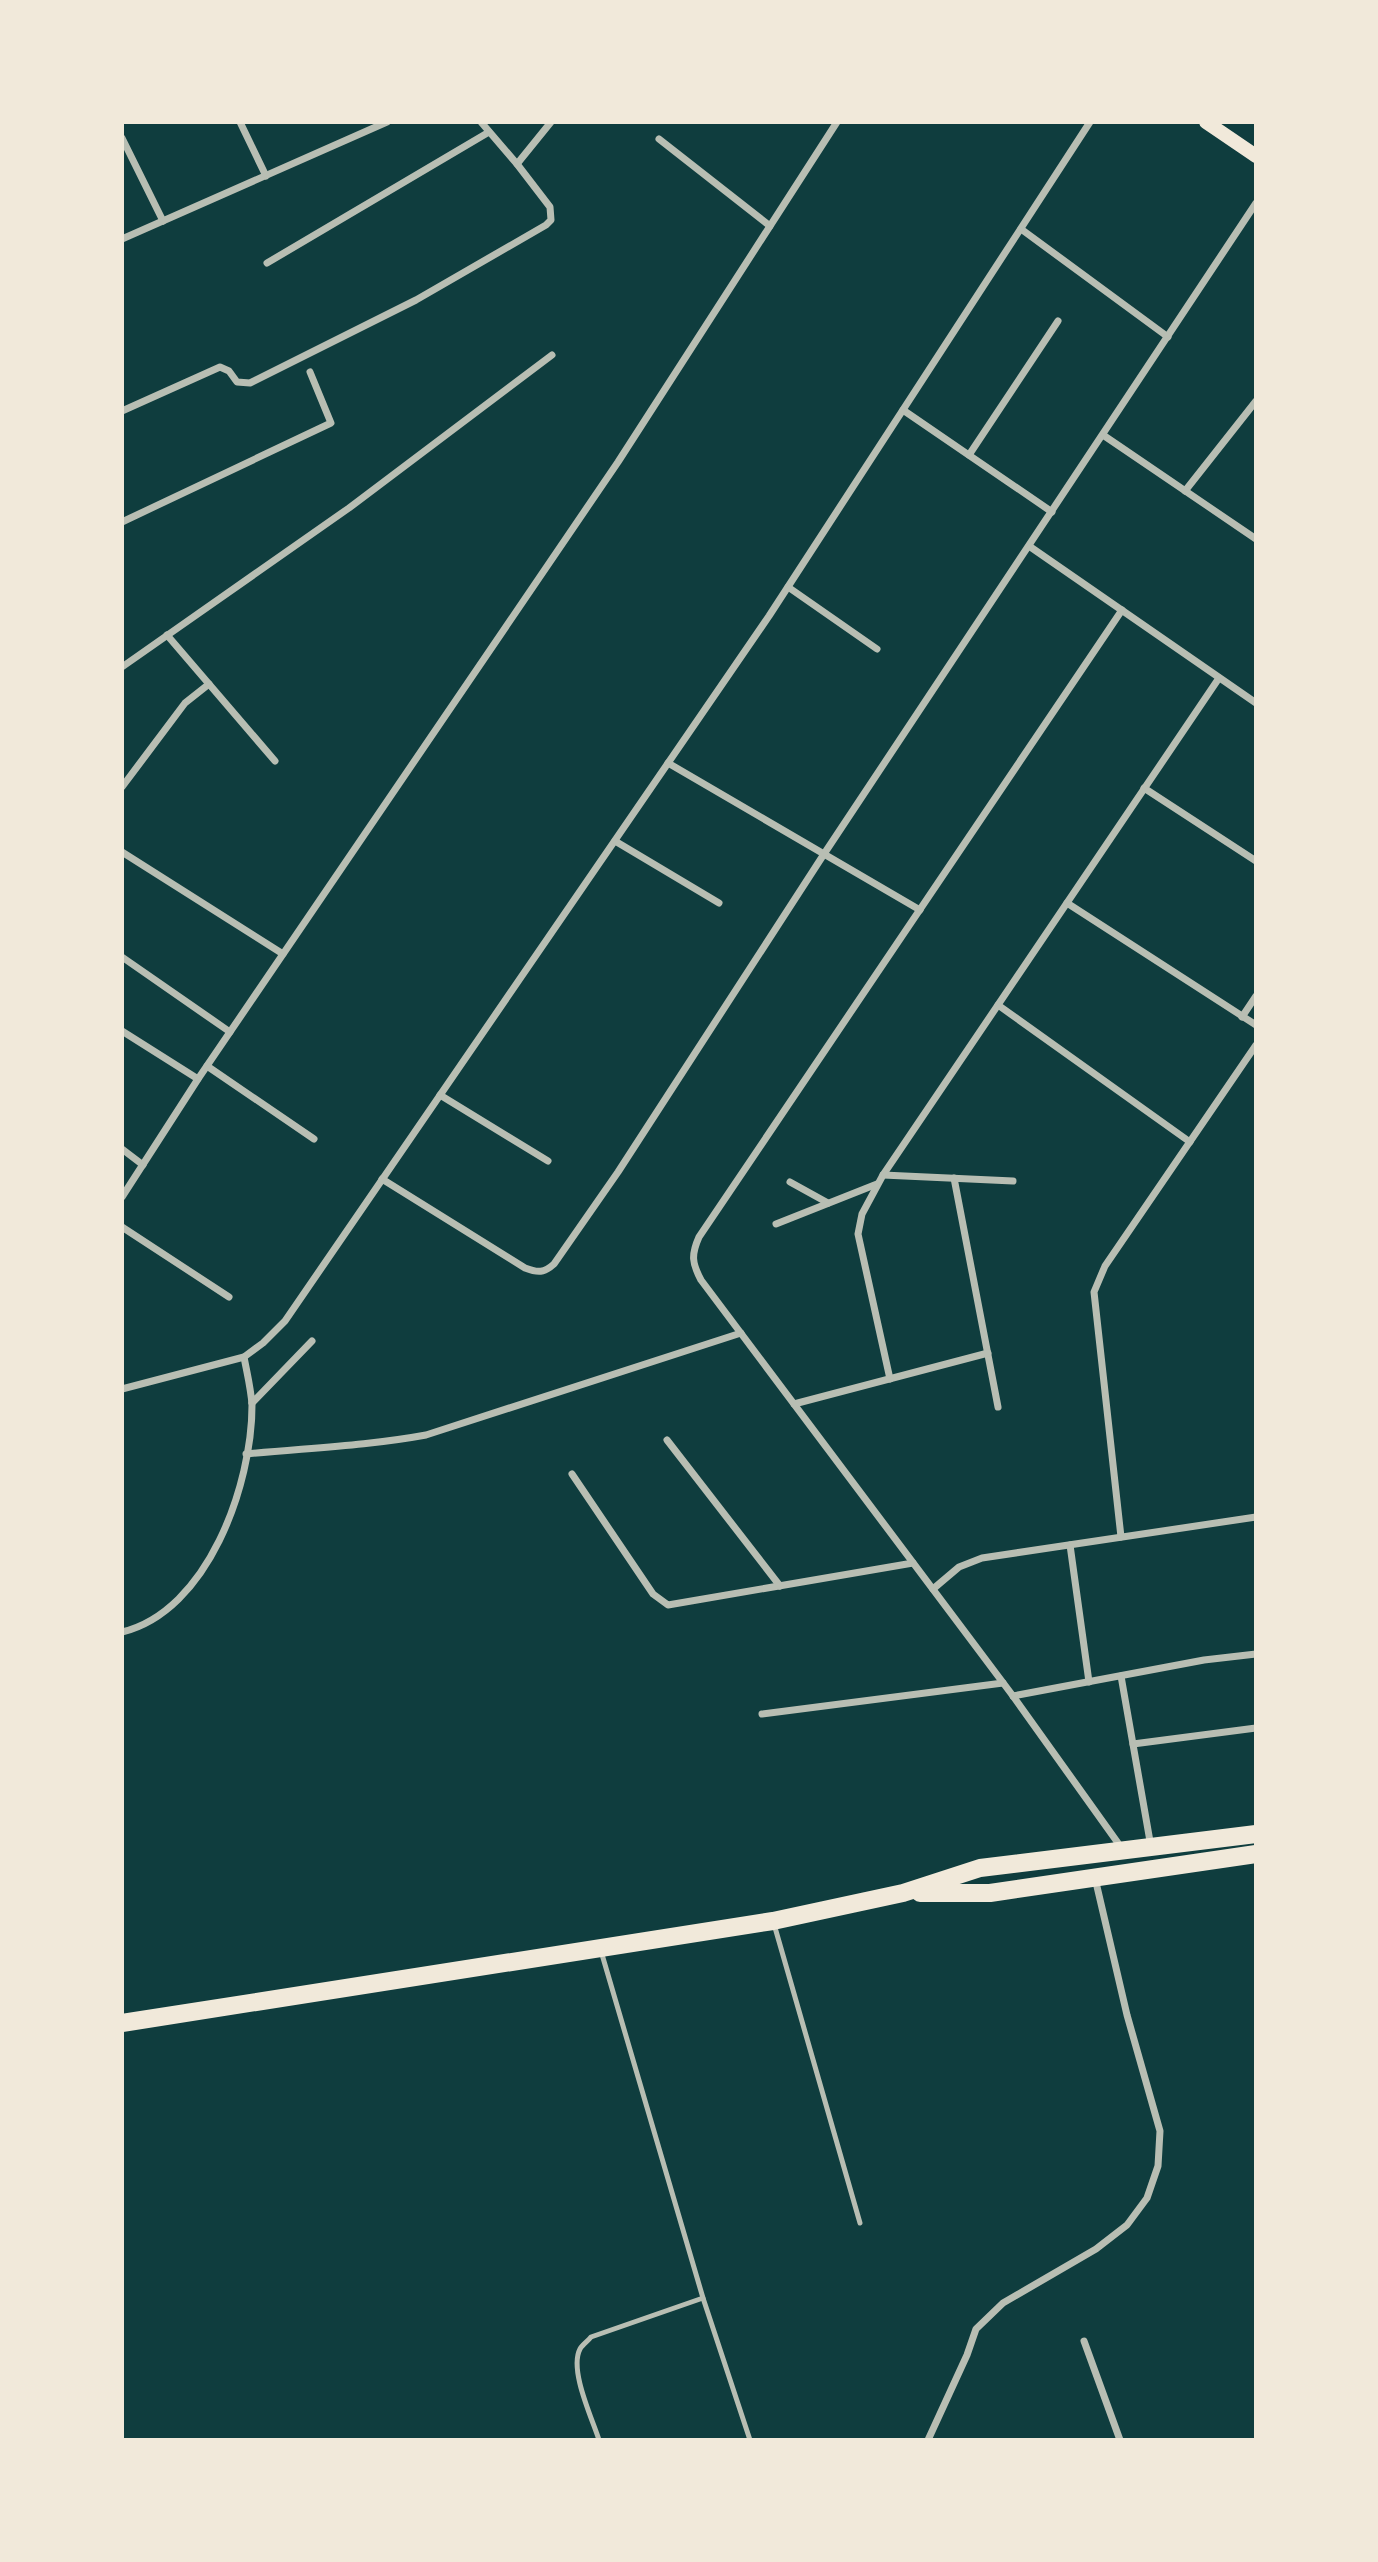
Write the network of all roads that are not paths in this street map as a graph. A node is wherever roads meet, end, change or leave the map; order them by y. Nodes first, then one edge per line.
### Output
1 (240, 122) edge
2 (387, 122) edge
3 (481, 122) edge
4 (551, 122) edge
5 (836, 122) edge
6 (1090, 122) edge
7 (1206, 122) edge
8 (489, 132) junction
9 (122, 138) edge
10 (659, 139) dead end
11 (1255, 156) edge
12 (517, 164) junction
13 (266, 176) junction
14 (1255, 203) edge
15 (163, 221) junction
16 (770, 226) junction
17 (1021, 229) junction
18 (122, 239) edge
19 (267, 262) dead end
20 (1058, 321) dead end
21 (1168, 337) junction
22 (551, 355) dead end
23 (310, 372) dead end
24 (1255, 401) edge
25 (903, 410) junction
26 (122, 411) edge
27 (1103, 435) junction
28 (969, 455) junction
29 (1185, 491) junction
30 (1052, 512) junction
31 (122, 522) edge
32 (1255, 539) edge
33 (1029, 546) junction
34 (788, 587) junction
35 (1122, 610) junction
36 (167, 635) junction
37 (877, 649) dead end
38 (122, 667) edge
39 (1219, 678) junction
40 (209, 684) junction
41 (1255, 704) edge
42 (275, 761) dead end
43 (668, 763) junction
44 (122, 788) edge
45 (1144, 788) junction
46 (615, 841) junction
47 (122, 852) edge
48 (824, 854) junction
49 (1255, 861) edge
50 (719, 903) dead end
51 (1067, 903) junction
52 (920, 909) junction
53 (283, 954) junction
54 (122, 957) edge
55 (1255, 996) edge
56 (998, 1005) junction
57 (1242, 1017) junction
58 (1255, 1025) edge
59 (122, 1031) edge
60 (230, 1032) junction
61 (1255, 1045) edge
62 (207, 1066) junction
63 (198, 1079) junction
64 (440, 1095) junction
65 (314, 1139) dead end
66 (1190, 1142) junction
67 (122, 1149) edge
68 (548, 1161) dead end
69 (143, 1165) junction
70 (883, 1175) junction
71 (954, 1178) junction
72 (382, 1179) junction
73 (1013, 1181) dead end
74 (790, 1182) dead end
75 (878, 1184) junction
76 (122, 1197) edge
77 (828, 1203) junction
78 (776, 1224) dead end
79 (122, 1227) edge
80 (229, 1297) dead end
81 (741, 1333) junction
82 (312, 1340) dead end
83 (988, 1353) junction
84 (244, 1357) junction
85 (890, 1379) junction
86 (122, 1389) edge
87 (252, 1403) junction
88 (794, 1405) junction
89 (998, 1407) dead end
90 (667, 1440) dead end
91 (246, 1454) junction
92 (572, 1474) dead end
93 (1255, 1517) edge
94 (1121, 1537) junction
95 (1070, 1545) junction
96 (913, 1563) junction
97 (780, 1586) junction
98 (933, 1589) junction
99 (122, 1633) edge
100 (1255, 1654) edge
101 (1121, 1676) junction
102 (1089, 1682) junction
103 (1003, 1683) junction
104 (1013, 1696) junction
105 (762, 1714) dead end
106 (1255, 1728) edge
107 (1133, 1744) junction
108 (1255, 1834) edge
109 (1152, 1847) junction
110 (1124, 1850) junction
111 (1255, 1854) edge
112 (1095, 1877) junction
113 (903, 1893) junction
114 (773, 1921) junction
115 (600, 1948) junction
116 (122, 2023) edge
117 (860, 2223) dead end
118 (703, 2298) junction
119 (1084, 2341) dead end
120 (600, 2440) edge
121 (750, 2440) edge
122 (928, 2440) edge
123 (1120, 2440) edge

1 - 13 street
2 - 13 street
3 - 8 street
4 - 12 street
5 - 16 street
6 - 17 street
7 - 11 main road
8 - 12 street
8 - 19 street
9 - 15 street
10 - 16 street
12 - 26 street
13 - 15 street
14 - 21 street
15 - 18 street
16 - 53 street
17 - 21 street
17 - 25 street
20 - 28 street
21 - 27 street
22 - 36 street
23 - 31 street
24 - 29 street
25 - 28 street
25 - 34 street
27 - 29 street
27 - 30 street
28 - 30 street
29 - 32 street
30 - 33 street
33 - 35 street
33 - 48 street
34 - 37 street
34 - 43 street
35 - 39 street
35 - 52 street
36 - 38 street
36 - 40 street
39 - 41 street
39 - 45 street
40 - 42 street
40 - 44 street
43 - 46 street
43 - 48 street
45 - 49 street
45 - 51 street
46 - 50 street
46 - 64 street
47 - 53 street
48 - 52 street
48 - 72 street
51 - 56 street
51 - 57 street
52 - 81 street
53 - 60 street
54 - 60 street
55 - 57 street
56 - 66 street
56 - 70 street
57 - 58 street
59 - 63 street
60 - 62 street
61 - 66 street
62 - 63 street
62 - 65 street
63 - 69 street
64 - 68 street
64 - 72 street
66 - 94 street
67 - 69 street
69 - 76 street
70 - 71 street
70 - 75 street
71 - 73 street
71 - 83 street
72 - 84 street
74 - 77 street
75 - 77 street
75 - 85 street
77 - 78 street
79 - 80 street
81 - 88 street
81 - 91 street
82 - 87 street
83 - 85 street
83 - 89 street
84 - 86 street
84 - 87 street
85 - 88 street
87 - 91 street
88 - 96 street
90 - 97 street
91 - 99 street
92 - 97 street
93 - 94 street
94 - 95 street
95 - 98 street
95 - 102 street
96 - 97 street
96 - 98 street
98 - 103 street
100 - 101 street
101 - 102 street
101 - 107 street
102 - 104 street
103 - 104 street
103 - 105 street
104 - 110 street
106 - 107 street
107 - 109 street
108 - 109 main road
109 - 110 main road
110 - 113 main road
111 - 112 main road
112 - 113 main road
112 - 122 street
113 - 114 main road
114 - 115 main road
114 - 117 lane
115 - 116 main road
115 - 118 lane
118 - 120 lane
118 - 121 lane
119 - 123 street

